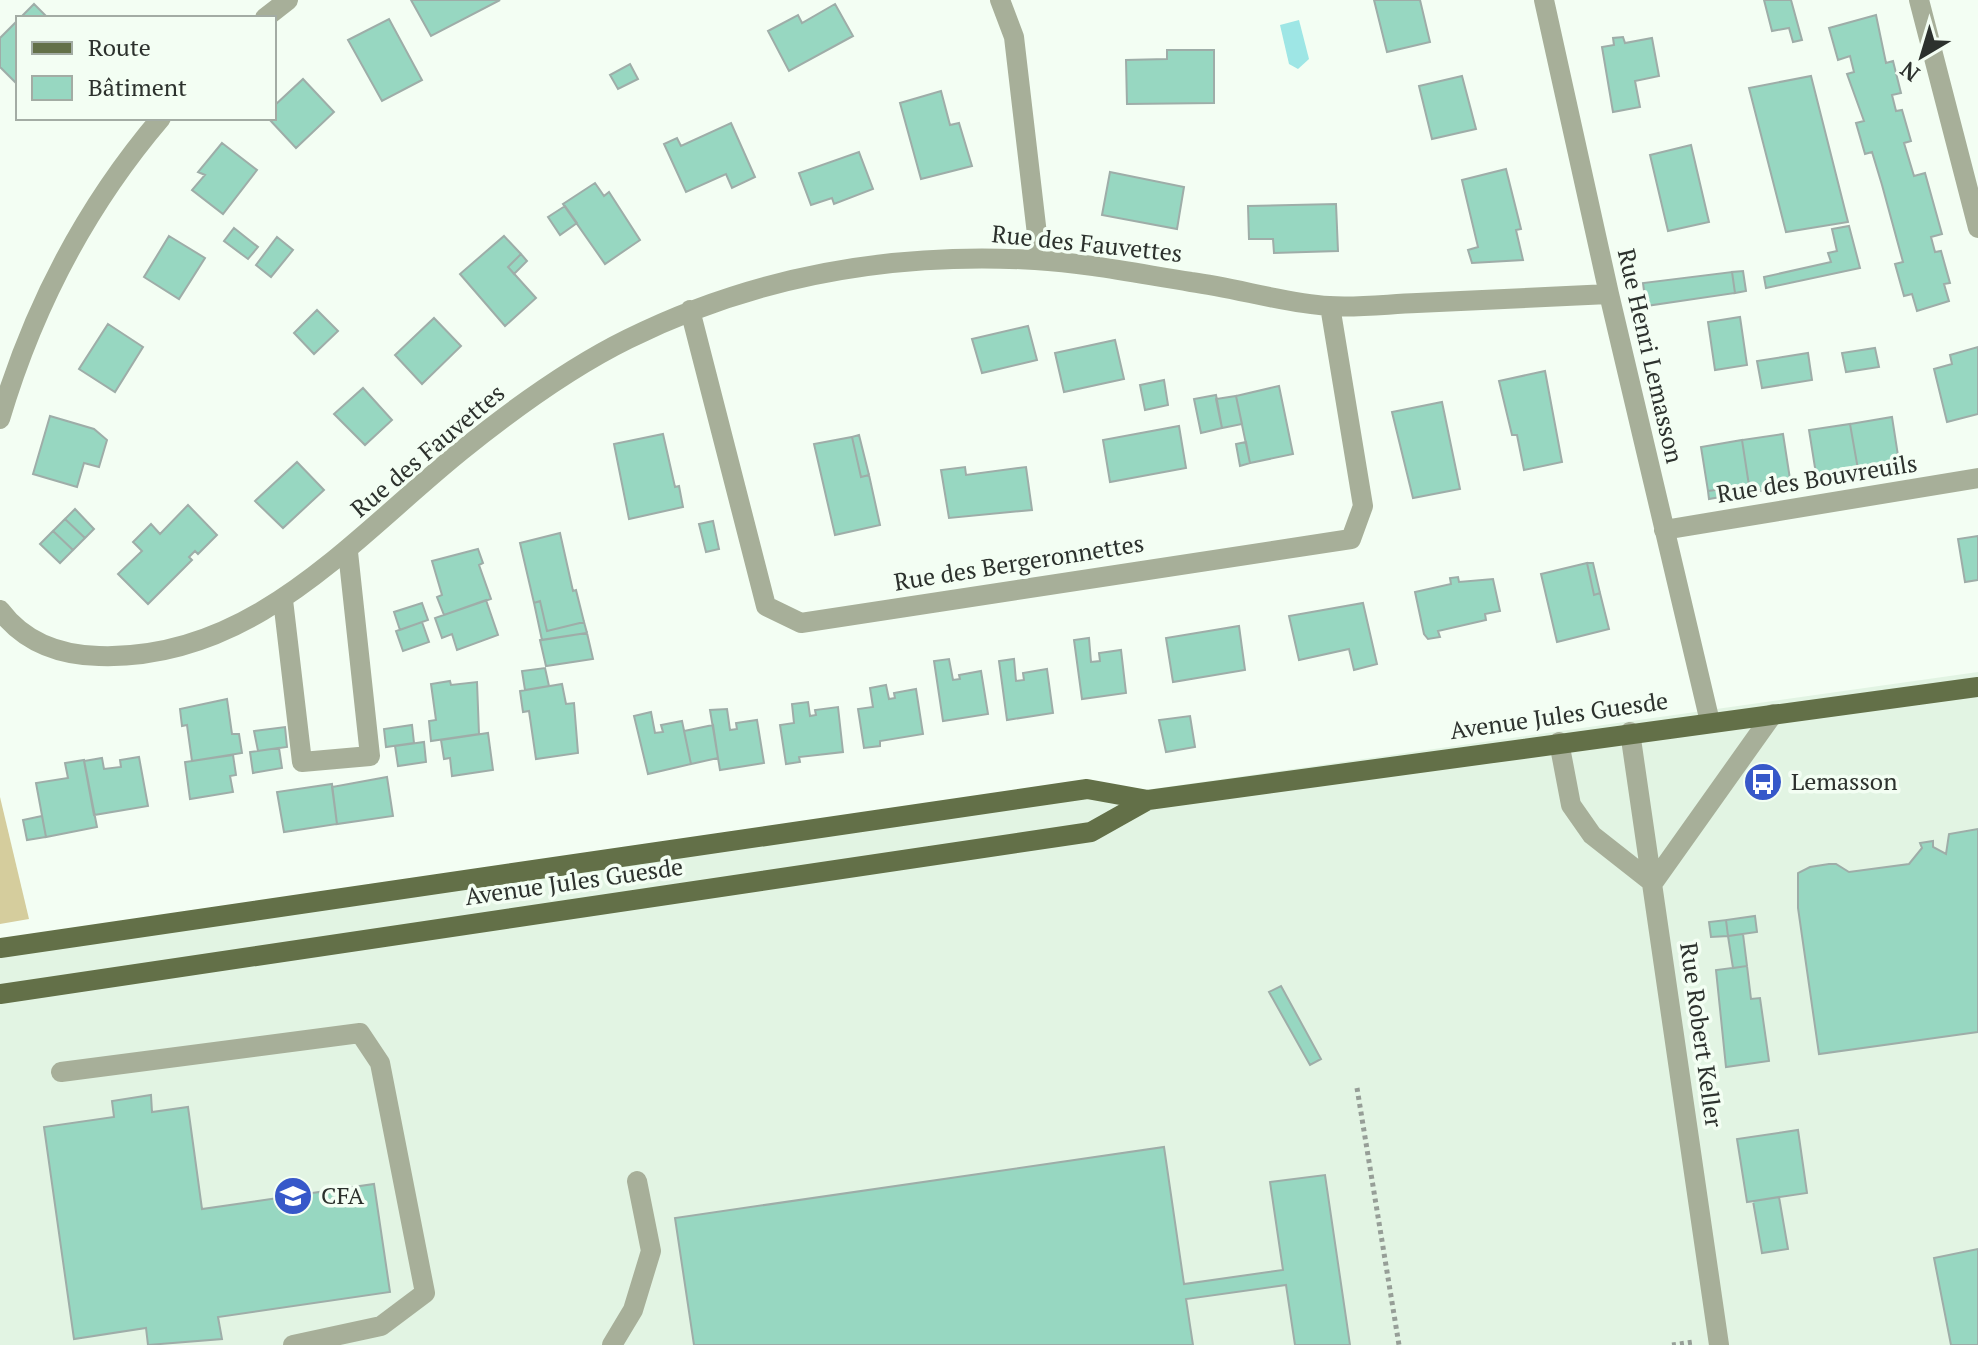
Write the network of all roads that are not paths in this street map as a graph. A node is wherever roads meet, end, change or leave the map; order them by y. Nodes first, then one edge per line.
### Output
1 (288, 0) edge
2 (1000, 0) edge
3 (1544, 0) edge
4 (1919, 0) edge
5 (268, 16) edge
6 (159, 120) edge
7 (1978, 228) edge
8 (1040, 260) junction
9 (1609, 294) junction
10 (1330, 306) junction
11 (690, 310) junction
12 (0, 419) edge
13 (1978, 478) edge
14 (1664, 530) junction
15 (348, 552) junction
16 (283, 600) junction
17 (4, 615) edge
18 (1978, 687) edge
19 (1773, 714) junction
20 (1710, 722) junction
21 (1630, 732) junction
22 (1559, 742) junction
23 (1148, 800) junction
24 (1653, 883) junction
25 (0, 948) edge
26 (0, 994) edge
27 (61, 1072) dead end
28 (637, 1181) dead end
29 (293, 1345) edge
30 (612, 1345) edge
31 (1719, 1345) edge

1 - 5 street
2 - 8 street
3 - 9 street, Rue Henri Lemasson
4 - 7 street
6 - 12 street
8 - 10 street, Rue des Fauvettes
8 - 11 street, Rue des Fauvettes
9 - 10 street, Rue des Fauvettes
9 - 14 street, Rue Henri Lemasson
10 - 11 street, Rue des Bergeronnettes
11 - 15 street, Rue des Fauvettes
13 - 14 street, Rue des Bouvreuils
14 - 20 street, Rue Henri Lemasson
15 - 16 street, Rue des Fauvettes
15 - 16 street
16 - 17 street, Rue des Fauvettes
18 - 19 main road, Avenue Jules Guesde
19 - 20 main road, Avenue Jules Guesde
19 - 24 street
20 - 21 main road, Avenue Jules Guesde
21 - 22 main road, Avenue Jules Guesde
21 - 24 street, Rue Robert Keller
22 - 23 main road, Avenue Jules Guesde
22 - 24 street
23 - 25 main road, Avenue Jules Guesde
23 - 26 main road, Avenue Jules Guesde
24 - 31 street, Rue Robert Keller
27 - 29 street
28 - 30 street

